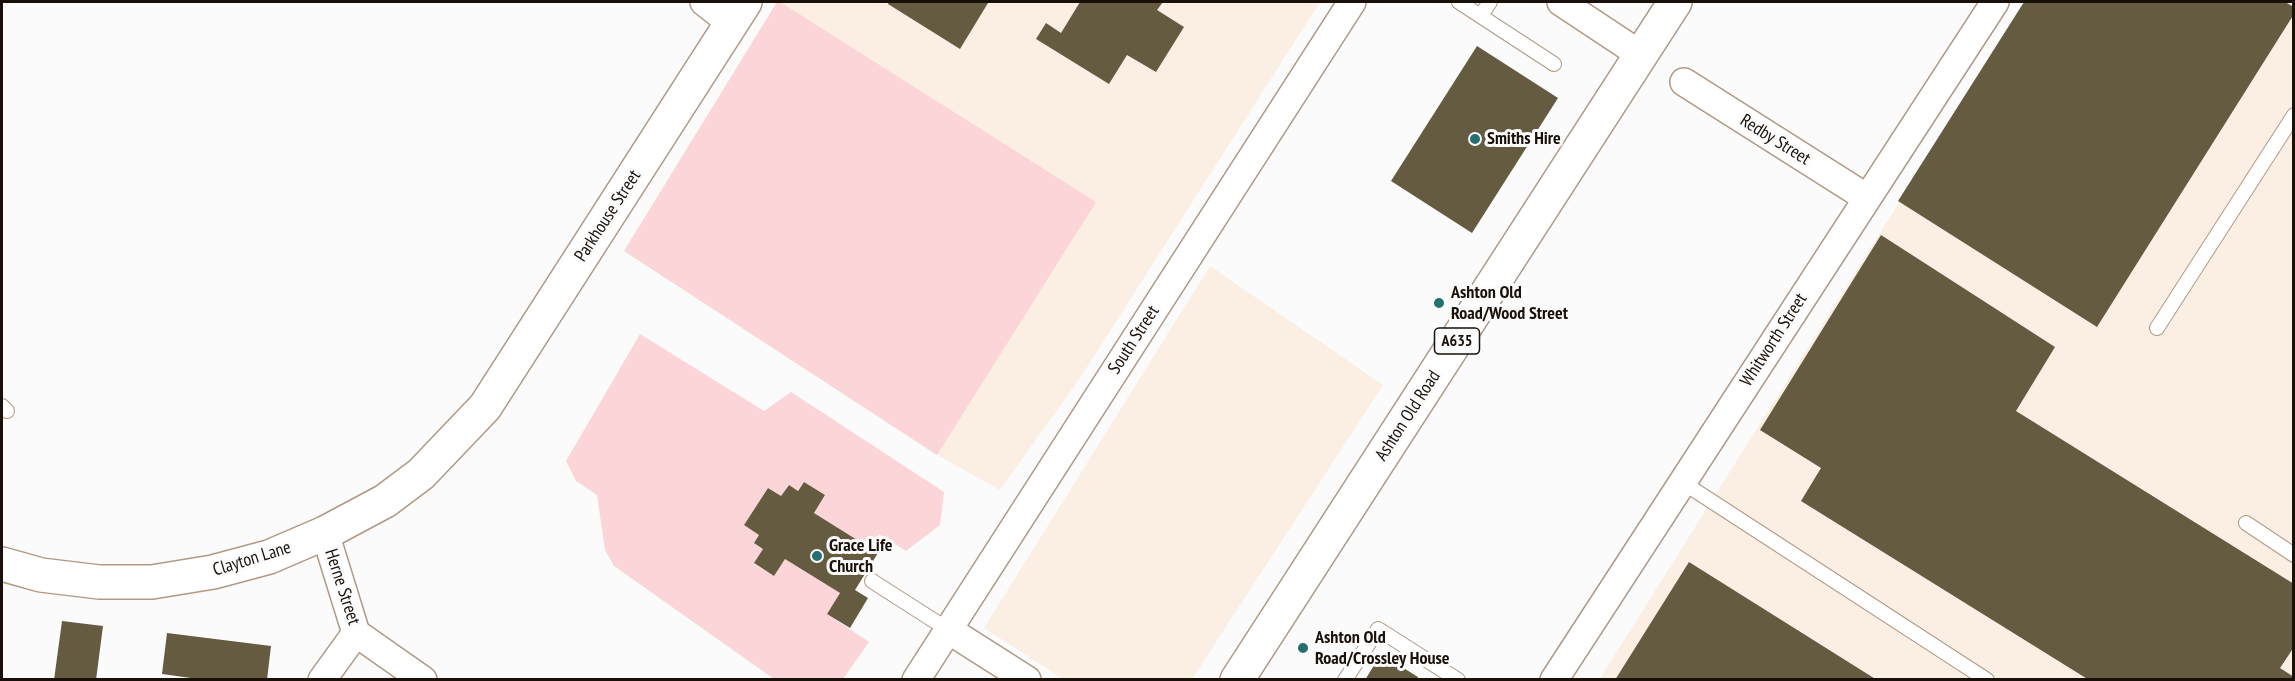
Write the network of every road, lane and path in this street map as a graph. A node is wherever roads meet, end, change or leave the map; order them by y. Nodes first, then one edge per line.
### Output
1 (704, 2) edge
2 (1352, 2) edge
3 (1459, 2) edge
4 (1491, 2) edge
5 (1561, 2) edge
6 (1675, 2) edge
7 (1995, 2) edge
8 (738, 13) edge
9 (1481, 15) junction
10 (1641, 55) junction
11 (1554, 64) dead end
12 (1684, 82) dead end
13 (2294, 115) edge
14 (1867, 198) junction
15 (2157, 328) dead end
16 (466, 428) joint
17 (1682, 482) junction
18 (2246, 524) dead end
19 (325, 533) junction
20 (2294, 555) edge
21 (2, 564) edge
22 (872, 581) dead end
23 (947, 629) junction
24 (356, 633) junction
25 (322, 680) edge
26 (423, 680) edge
27 (915, 680) edge
28 (1027, 680) edge
29 (1237, 680) edge
30 (1346, 680) edge
31 (1458, 680) edge
32 (1554, 680) edge
33 (1987, 680) edge

1 - 8 street
2 - 23 street, South Street
3 - 9 lane
4 - 9 lane
5 - 10 street
6 - 10 main road, Ashton Old Road / A635
7 - 14 street, Whitworth Street
8 - 16 main road, Parkhouse Street
9 - 11 lane
10 - 29 main road, Ashton Old Road / A635
12 - 14 street, Redby Street
13 - 15 lane
14 - 17 street, Whitworth Street
16 - 19 main road, Clayton Lane
17 - 32 street, Whitworth Street
17 - 33 lane
18 - 20 lane
19 - 21 main road, Clayton Lane
19 - 24 street, Herne Street
22 - 23 lane
23 - 27 street, South Street
23 - 28 street
24 - 25 street
24 - 26 street, Herne Street
30 - 31 lane

